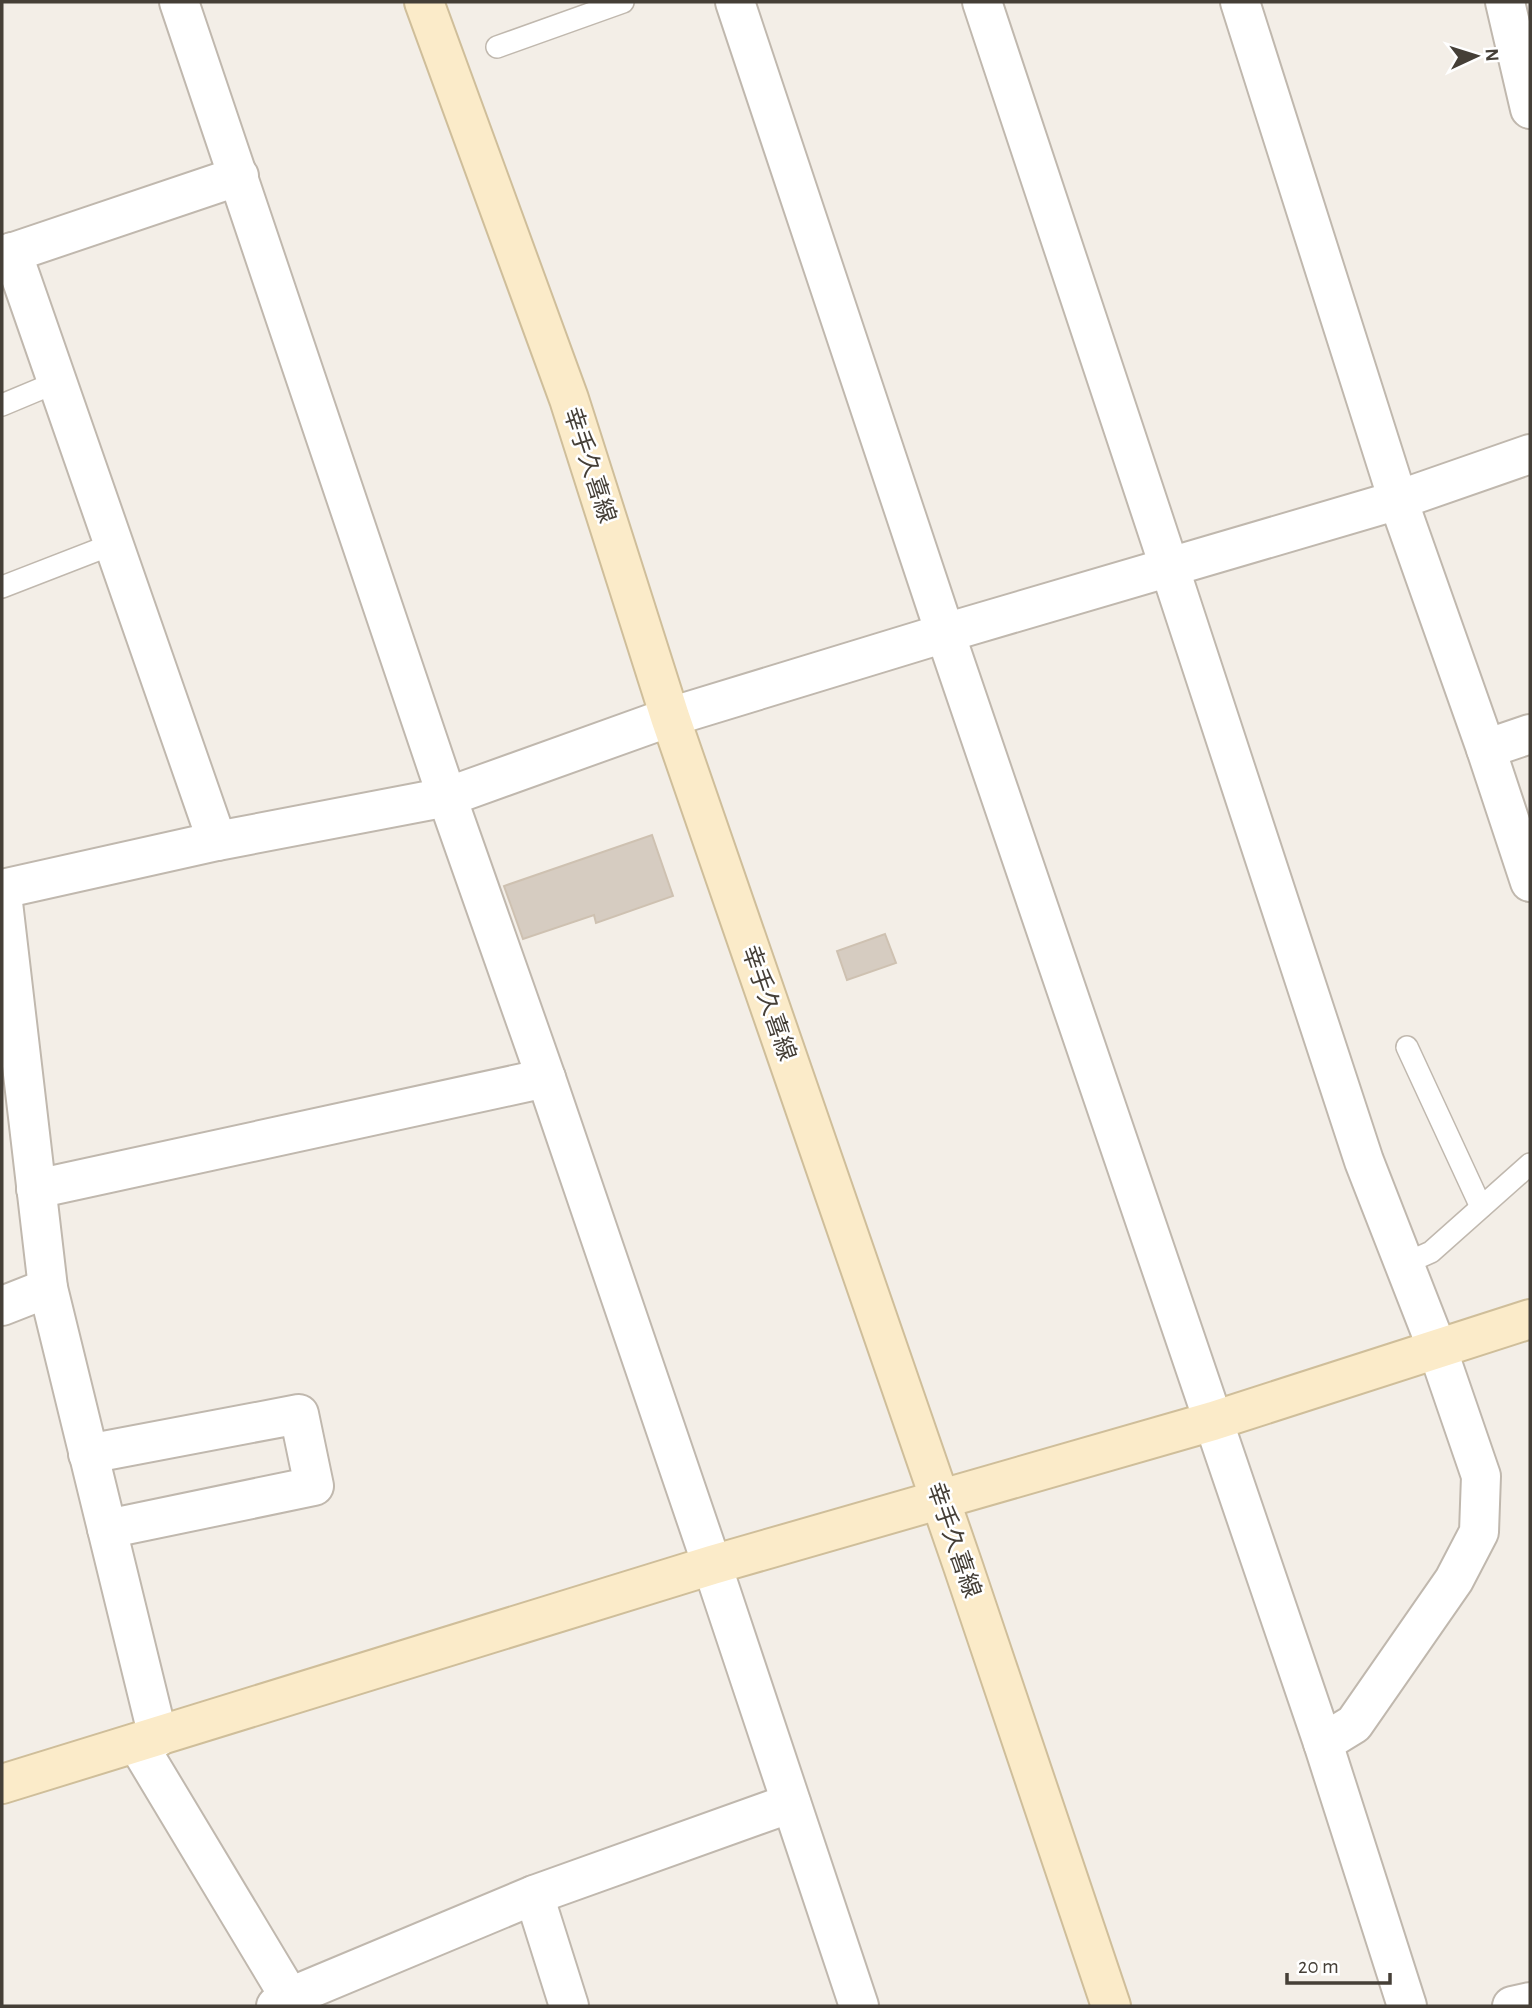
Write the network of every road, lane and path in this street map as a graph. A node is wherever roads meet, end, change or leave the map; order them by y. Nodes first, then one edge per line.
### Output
1 (179, 2) edge
2 (424, 2) edge
3 (623, 2) edge
4 (735, 2) edge
5 (982, 2) edge
6 (1240, 2) edge
7 (1505, 2) edge
8 (497, 47) dead end
9 (1530, 109) edge
10 (239, 176) junction
11 (7, 254) edge
12 (57, 382) junction
13 (2, 405) edge
14 (1530, 454) edge
15 (1398, 500) junction
16 (113, 544) junction
17 (1169, 566) junction
18 (2, 587) edge
19 (945, 633) junction
20 (670, 717) junction
21 (1530, 734) edge
22 (1486, 749) junction
23 (447, 797) junction
24 (217, 841) junction
25 (1530, 883) edge
26 (2, 891) edge
27 (1407, 1047) dead end
28 (546, 1078) junction
29 (1530, 1164) edge
30 (36, 1189) junction
31 (1481, 1207) junction
32 (1404, 1264) junction
33 (48, 1288) junction
34 (2, 1306) edge
35 (1530, 1319) edge
36 (1437, 1348) junction
37 (1213, 1421) junction
38 (88, 1454) junction
39 (940, 1499) junction
40 (107, 1530) junction
41 (712, 1565) junction
42 (148, 1740) junction
43 (1323, 1743) junction
44 (2, 1784) edge
45 (792, 1803) junction
46 (534, 1895) junction
47 (1530, 2002) edge
48 (287, 2003) edge
49 (569, 2006) edge
50 (859, 2006) edge
51 (1111, 2006) edge
52 (1407, 2006) edge
53 (1512, 2006) edge

1 - 10 street
2 - 20 main road, 幸手久喜線
3 - 8 lane
4 - 19 street
5 - 17 street
6 - 15 street
7 - 9 street
10 - 11 street
10 - 23 street
11 - 12 street
12 - 13 lane
12 - 16 street
14 - 15 street
15 - 17 street
15 - 22 street
16 - 18 lane
16 - 24 street
17 - 19 street
17 - 32 street
19 - 20 street
19 - 37 street
20 - 23 street
20 - 39 main road, 幸手久喜線
21 - 22 street
22 - 25 street
23 - 24 street
23 - 28 street
24 - 26 street
26 - 30 street
27 - 31 lane
28 - 30 street
28 - 41 street
29 - 31 lane
30 - 33 street
31 - 32 lane
32 - 36 street
33 - 34 street
33 - 38 street
35 - 36 main road
36 - 37 main road
36 - 43 street
37 - 39 main road
37 - 43 street
38 - 40 street
38 - 40 street
39 - 41 main road
39 - 51 main road, 幸手久喜線
40 - 42 street
41 - 42 main road
41 - 45 street
42 - 44 main road
42 - 48 street
43 - 52 street
45 - 46 street
45 - 50 street
46 - 48 street
46 - 49 street
47 - 53 street

